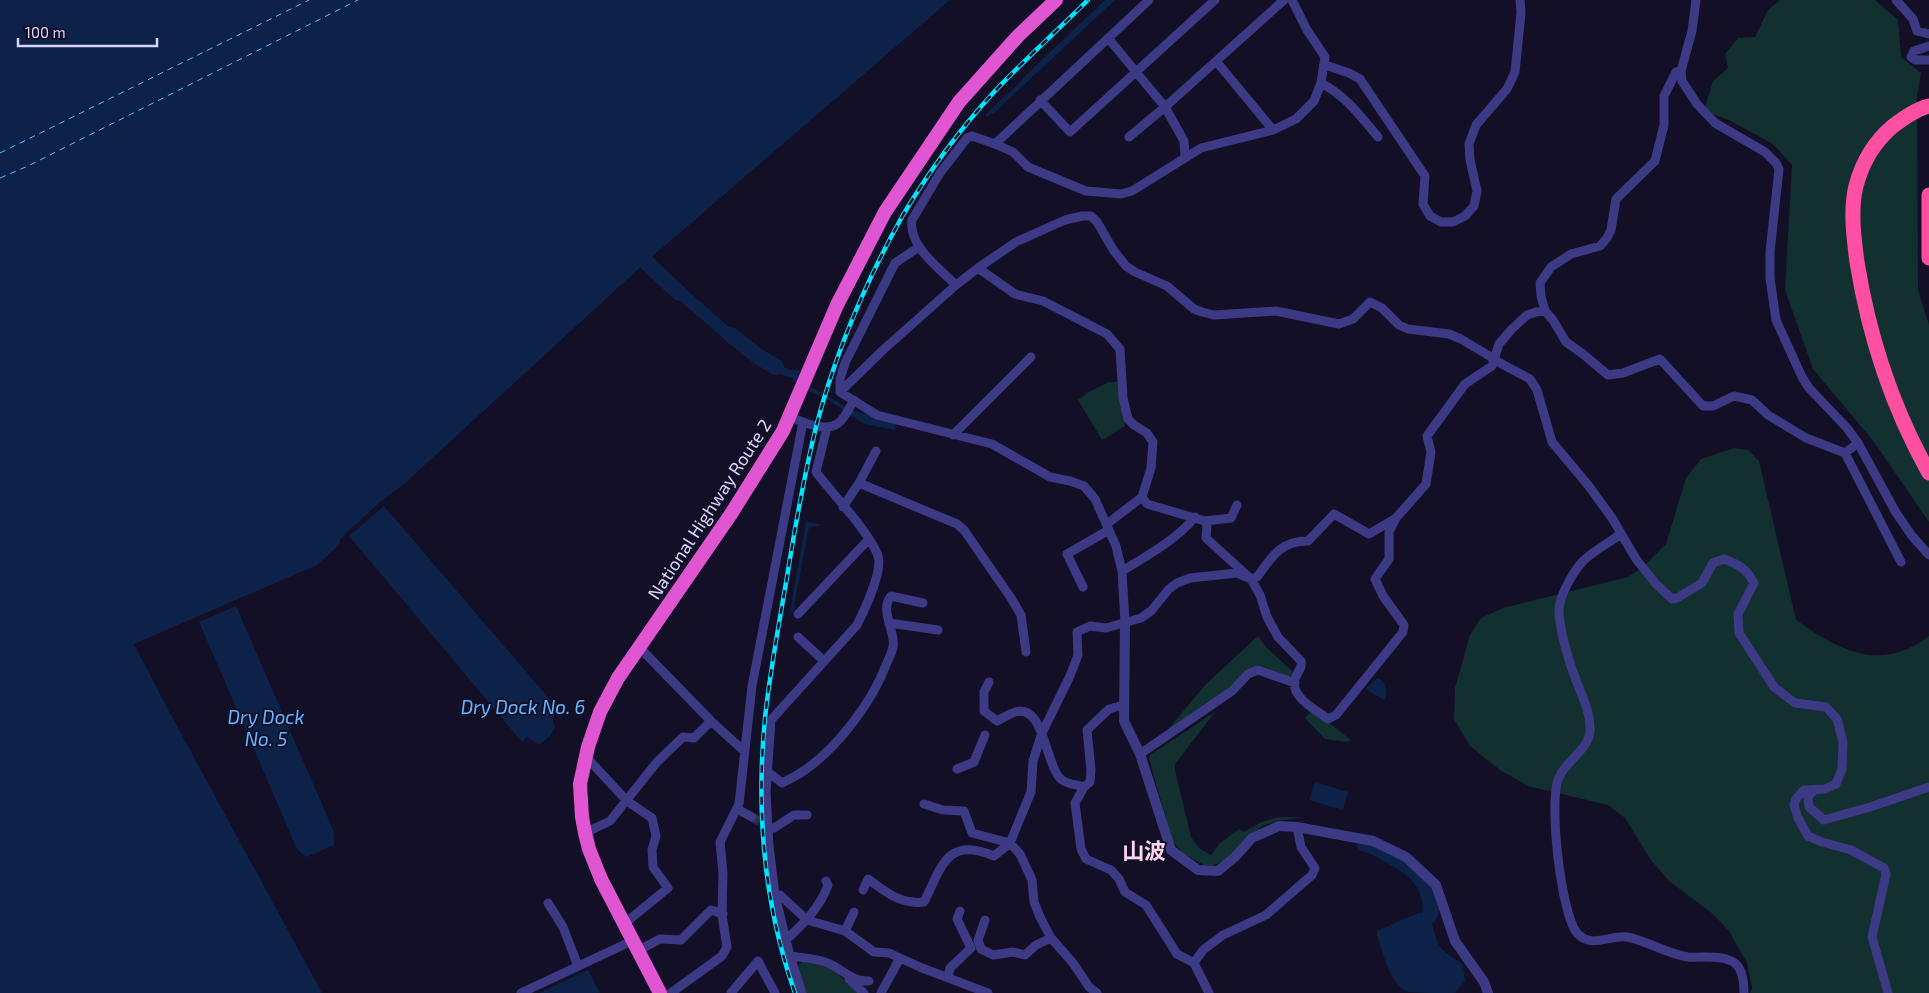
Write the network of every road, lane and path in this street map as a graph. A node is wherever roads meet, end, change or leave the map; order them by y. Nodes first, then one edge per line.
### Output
1 (1056, 0) edge
2 (1149, 0) edge
3 (1215, 0) edge
4 (1284, 0) edge
5 (1292, 0) edge
6 (1520, 0) edge
7 (1696, 0) edge
8 (1896, 0) edge
9 (1929, 34) edge
10 (1108, 38) junction
11 (1929, 46) edge
12 (1929, 60) edge
13 (1216, 61) junction
14 (1325, 65) junction
15 (1137, 71) junction
16 (1681, 71) junction
17 (1321, 83) junction
18 (1040, 100) junction
19 (1929, 106) edge
20 (1165, 107) junction
21 (1273, 130) junction
22 (1129, 137) dead end
23 (1378, 138) dead end
24 (995, 144) junction
25 (1185, 157) junction
26 (1929, 195) edge
27 (919, 246) junction
28 (1929, 258) edge
29 (978, 268) junction
30 (956, 285) junction
31 (1545, 311) junction
32 (1870, 327) junction
33 (1031, 357) dead end
34 (840, 392) junction
35 (854, 400) junction
36 (796, 420) junction
37 (828, 427) junction
38 (953, 435) junction
39 (1858, 442) junction
40 (876, 451) dead end
41 (1844, 453) junction
42 (1929, 455) edge
43 (1929, 473) edge
44 (859, 483) junction
45 (1142, 497) junction
46 (1238, 505) dead end
47 (844, 507) junction
48 (1195, 517) junction
49 (1396, 518) junction
50 (1205, 521) junction
51 (1108, 527) junction
52 (1378, 528) junction
53 (1622, 534) junction
54 (869, 539) junction
55 (1389, 550) junction
56 (1929, 555) edge
57 (1901, 562) dead end
58 (1122, 571) junction
59 (1251, 578) junction
60 (1083, 588) dead end
61 (923, 603) dead end
62 (798, 614) dead end
63 (1124, 622) junction
64 (889, 623) junction
65 (938, 630) dead end
66 (798, 637) dead end
67 (639, 647) junction
68 (1026, 652) dead end
69 (824, 661) junction
70 (989, 682) dead end
71 (1294, 683) junction
72 (1124, 705) junction
73 (711, 721) junction
74 (1042, 733) junction
75 (985, 735) dead end
76 (744, 751) junction
77 (1140, 754) junction
78 (583, 765) junction
79 (957, 769) dead end
80 (768, 772) junction
81 (1084, 787) junction
82 (1929, 787) edge
83 (1814, 790) junction
84 (627, 801) junction
85 (924, 804) dead end
86 (737, 809) junction
87 (807, 815) dead end
88 (752, 817) tunnel mouth
89 (768, 827) junction
90 (1297, 827) junction
91 (585, 833) junction
92 (1010, 843) junction
93 (826, 881) dead end
94 (863, 890) dead end
95 (775, 895) junction
96 (548, 903) dead end
97 (960, 911) dead end
98 (854, 912) dead end
99 (722, 914) junction
100 (807, 920) junction
101 (985, 920) dead end
102 (625, 923) junction
103 (845, 931) junction
104 (1052, 938) junction
105 (786, 940) junction
106 (636, 945) junction
107 (790, 956) junction
108 (900, 958) junction
109 (1194, 963) junction
110 (578, 966) junction
111 (844, 974) junction
112 (948, 977) junction
113 (869, 981) dead end
114 (521, 993) edge
115 (660, 993) edge
116 (671, 993) edge
117 (731, 993) edge
118 (775, 993) edge
119 (802, 993) edge
120 (864, 993) edge
121 (881, 993) edge
122 (988, 993) edge
123 (1097, 993) edge
124 (1209, 993) edge
125 (1488, 993) edge
126 (1744, 993) edge
127 (1888, 993) edge

1 - 36 highway, National Highway Route 2
2 - 10 street
3 - 15 street
4 - 13 street
5 - 14 street
6 - 14 street
7 - 16 street
8 - 9 street
10 - 15 street
10 - 18 street
11 - 12 street
13 - 20 street
13 - 21 street
14 - 17 street
15 - 18 street
15 - 20 street
16 - 31 street
16 - 39 street
17 - 21 street
17 - 23 street
18 - 24 street
19 - 32 highway
20 - 22 street
20 - 25 street
21 - 25 street
24 - 25 street
24 - 27 street
26 - 28 highway
27 - 30 street
27 - 34 street
29 - 30 street
29 - 45 street
29 - 53 street, bridge
30 - 34 street
31 - 41 street
31 - 49 street
32 - 42 highway
32 - 43 highway
33 - 38 street
34 - 35 street
35 - 37 street
35 - 38 street
36 - 37 street
36 - 67 highway, National Highway Route 2
36 - 76 street
37 - 47 street
38 - 51 street
39 - 41 street
39 - 56 street
40 - 44 street
41 - 57 street
44 - 47 street
44 - 68 street
45 - 48 street
45 - 51 street
46 - 50 street
47 - 54 street
48 - 50 street
48 - 58 street
49 - 52 street
49 - 55 street
50 - 59 street
51 - 58 street
51 - 60 street
52 - 55 street
52 - 59 street
53 - 83 street
53 - 126 street
54 - 62 street
54 - 69 street
55 - 71 street
58 - 63 street
59 - 63 street
59 - 71 street
61 - 64 street
63 - 72 street
63 - 74 street
64 - 65 street
64 - 80 street
66 - 69 street
67 - 73 street
67 - 78 highway, National Highway Route 2
69 - 80 street
70 - 74 street
71 - 77 street
72 - 77 street
72 - 81 street
73 - 76 street
73 - 84 street
74 - 81 street
74 - 92 street
75 - 79 street
76 - 86 street
77 - 90 street
78 - 84 street
78 - 91 highway, National Highway Route 2
80 - 89 street
81 - 109 street
82 - 83 street
83 - 127 street
84 - 91 street
84 - 102 street
85 - 92 street
86 - 88 street
86 - 99 street
87 - 89 street
89 - 95 street
90 - 109 street
90 - 125 street
91 - 102 highway, National Highway Route 2
92 - 94 street
92 - 104 street
93 - 100 street
95 - 100 street
95 - 105 street
96 - 110 street
97 - 112 street
98 - 103 street
99 - 106 street
99 - 116 street
100 - 103 street
100 - 105 street
101 - 104 street
102 - 106 highway, National Highway Route 2
103 - 108 street
104 - 123 street
105 - 107 street
106 - 110 street
106 - 115 highway, National Highway Route 2
107 - 111 street
107 - 119 street
108 - 112 street
108 - 121 street
109 - 124 street
110 - 114 street
111 - 113 street
111 - 120 street
112 - 122 street
117 - 118 street

